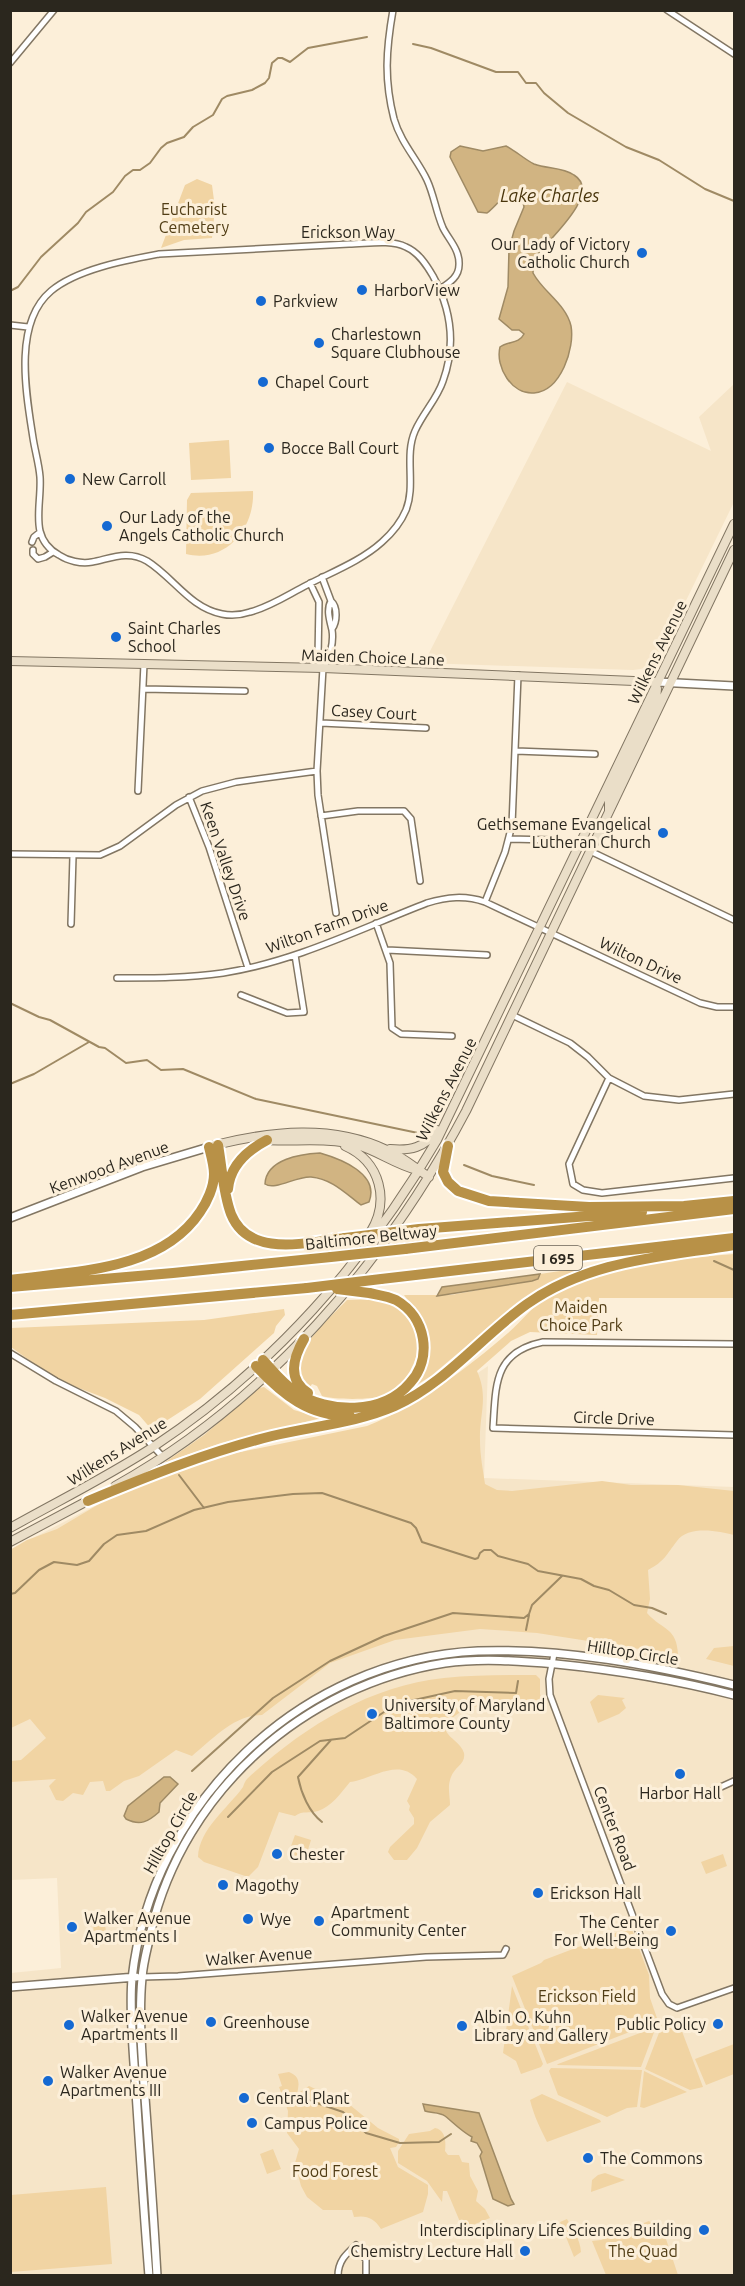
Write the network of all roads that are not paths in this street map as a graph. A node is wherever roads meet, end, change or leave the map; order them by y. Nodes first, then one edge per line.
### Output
1 (54, 10) edge
2 (393, 10) edge
3 (667, 10) edge
4 (733, 52) edge
5 (10, 63) edge
6 (440, 289) junction
7 (10, 325) edge
8 (28, 327) junction
9 (735, 524) edge
10 (39, 533) junction
11 (32, 542) dead end
12 (33, 550) dead end
13 (735, 550) edge
14 (53, 552) junction
15 (322, 577) junction
16 (310, 583) junction
17 (10, 662) edge
18 (144, 664) junction
19 (323, 668) junction
20 (518, 675) junction
21 (658, 682) junction
22 (670, 682) junction
23 (735, 686) edge
24 (143, 689) junction
25 (245, 691) dead end
26 (321, 723) junction
27 (426, 728) dead end
28 (516, 751) junction
29 (594, 754) dead end
30 (317, 771) junction
31 (138, 790) dead end
32 (189, 797) junction
33 (609, 814) junction
34 (321, 816) junction
35 (509, 839) junction
36 (552, 840) dead end
37 (590, 851) junction
38 (10, 854) edge
39 (73, 856) junction
40 (420, 881) dead end
41 (485, 902) junction
42 (336, 912) dead end
43 (735, 920) edge
44 (376, 923) junction
45 (71, 924) dead end
46 (539, 927) junction
47 (552, 932) junction
48 (387, 950) junction
49 (295, 955) junction
50 (487, 955) dead end
51 (248, 968) junction
52 (117, 978) dead end
53 (241, 995) dead end
54 (735, 1006) edge
55 (512, 1015) junction
56 (452, 1036) dead end
57 (609, 1078) junction
58 (735, 1094) edge
59 (453, 1107) junction
60 (267, 1140) junction
61 (333, 1141) junction
62 (214, 1146) junction
63 (448, 1146) junction
64 (386, 1149) junction
65 (419, 1171) junction
66 (429, 1177) junction
67 (735, 1178) edge
68 (227, 1201) junction
69 (735, 1201) edge
70 (684, 1206) junction
71 (735, 1209) edge
72 (10, 1218) edge
73 (735, 1238) edge
74 (735, 1245) edge
75 (348, 1269) junction
76 (10, 1280) edge
77 (10, 1287) edge
78 (306, 1287) junction
79 (10, 1315) edge
80 (304, 1339) junction
81 (735, 1344) edge
82 (10, 1353) edge
83 (259, 1363) junction
84 (268, 1373) junction
85 (376, 1408) junction
86 (735, 1435) edge
87 (154, 1446) junction
88 (162, 1456) junction
89 (88, 1501) junction
90 (10, 1528) edge
91 (10, 1542) edge
92 (554, 1654) junction
93 (552, 1664) junction
94 (735, 1685) edge
95 (735, 1695) edge
96 (735, 1781) edge
97 (712, 1791) dead end
98 (506, 1948) dead end
99 (142, 1977) junction
100 (132, 1978) junction
101 (10, 1987) edge
102 (735, 1988) edge
103 (149, 2276) edge
104 (158, 2276) edge
105 (338, 2276) edge
106 (366, 2276) edge

1 - 5 street
2 - 6 street
3 - 4 street
6 - 8 street, Erickson Way
6 - 15 street, Erickson Way
7 - 8 street
8 - 10 street, Erickson Way
9 - 21 main road, Wilkens Avenue
10 - 11 street
10 - 14 street
12 - 14 street, Erickson Way
13 - 22 main road, Wilkens Avenue
14 - 16 street, Erickson Way
15 - 16 street, Erickson Way
15 - 19 street
16 - 19 street
17 - 18 main road, Maiden Choice Lane
18 - 19 main road, Maiden Choice Lane
18 - 24 street
19 - 20 main road, Maiden Choice Lane
19 - 26 street
20 - 21 main road, Maiden Choice Lane
20 - 28 street
21 - 22 street, Maiden Choice Lane
21 - 33 main road
21 - 46 main road, Wilkens Avenue
22 - 23 street, Maiden Choice Lane
22 - 33 main road, Wilkens Avenue
24 - 25 street
24 - 31 street
26 - 27 street, Casey Court
26 - 30 street
28 - 29 street
28 - 35 street
30 - 32 street
30 - 34 street
32 - 39 street
32 - 51 street, Keen Valley Drive
33 - 37 main road, Wilkens Avenue
34 - 40 street
34 - 42 street
35 - 36 street
35 - 41 street
37 - 43 street
37 - 47 main road, Wilkens Avenue
38 - 39 street
39 - 45 street
41 - 44 street, Wilton Farm Drive
41 - 46 street, Wilton Farm Drive
44 - 48 street
44 - 49 street, Wilton Farm Drive
46 - 47 street, Wilton Drive
46 - 59 main road, Wilkens Avenue
47 - 54 street, Wilton Drive
47 - 55 main road, Wilkens Avenue
48 - 50 street
48 - 56 street
49 - 51 street, Wilton Farm Drive
49 - 53 street
51 - 52 street, Wilton Farm Drive
55 - 57 street
55 - 63 main road, Wilkens Avenue
57 - 58 street
57 - 67 street
59 - 64 main road
59 - 65 main road, Wilkens Avenue
60 - 61 main road, Kenwood Avenue
60 - 62 main road, Kenwood Avenue
60 - 68 highway
61 - 65 main road, Kenwood Avenue
61 - 75 main road
62 - 64 main road, Kenwood Avenue
62 - 68 highway
62 - 72 street, Kenwood Avenue
62 - 76 highway
63 - 66 main road, Wilkens Avenue
63 - 70 highway
64 - 65 main road, Kenwood Avenue
65 - 66 main road, Kenwood Avenue
65 - 75 main road, Wilkens Avenue
66 - 80 main road, Wilkens Avenue
68 - 70 highway, bridge
69 - 70 highway
71 - 77 highway, Baltimore Beltway / I 695, bridge
73 - 78 highway, I 695, bridge
74 - 85 highway
75 - 83 main road, Wilkens Avenue
78 - 79 highway, I 695
78 - 85 highway, bridge
80 - 84 main road, Wilkens Avenue
80 - 85 highway
81 - 86 street, Circle Drive
82 - 87 street
83 - 84 highway
83 - 87 main road, Wilkens Avenue
84 - 85 highway
84 - 88 main road, Wilkens Avenue
85 - 89 highway
87 - 88 street
87 - 90 main road, Wilkens Avenue
88 - 89 main road, Wilkens Avenue
89 - 91 main road, Wilkens Avenue
92 - 93 street, Center Road
92 - 94 street, Hilltop Circle
92 - 100 street, Hilltop Circle
93 - 95 street, Hilltop Circle
93 - 99 street, Hilltop Circle
93 - 102 street, Center Road
96 - 97 street
98 - 99 street, Walker Avenue
99 - 100 street, Walker Avenue
99 - 104 street, Hilltop Circle
100 - 101 street, Walker Avenue
100 - 103 street, Hilltop Circle
105 - 106 street

